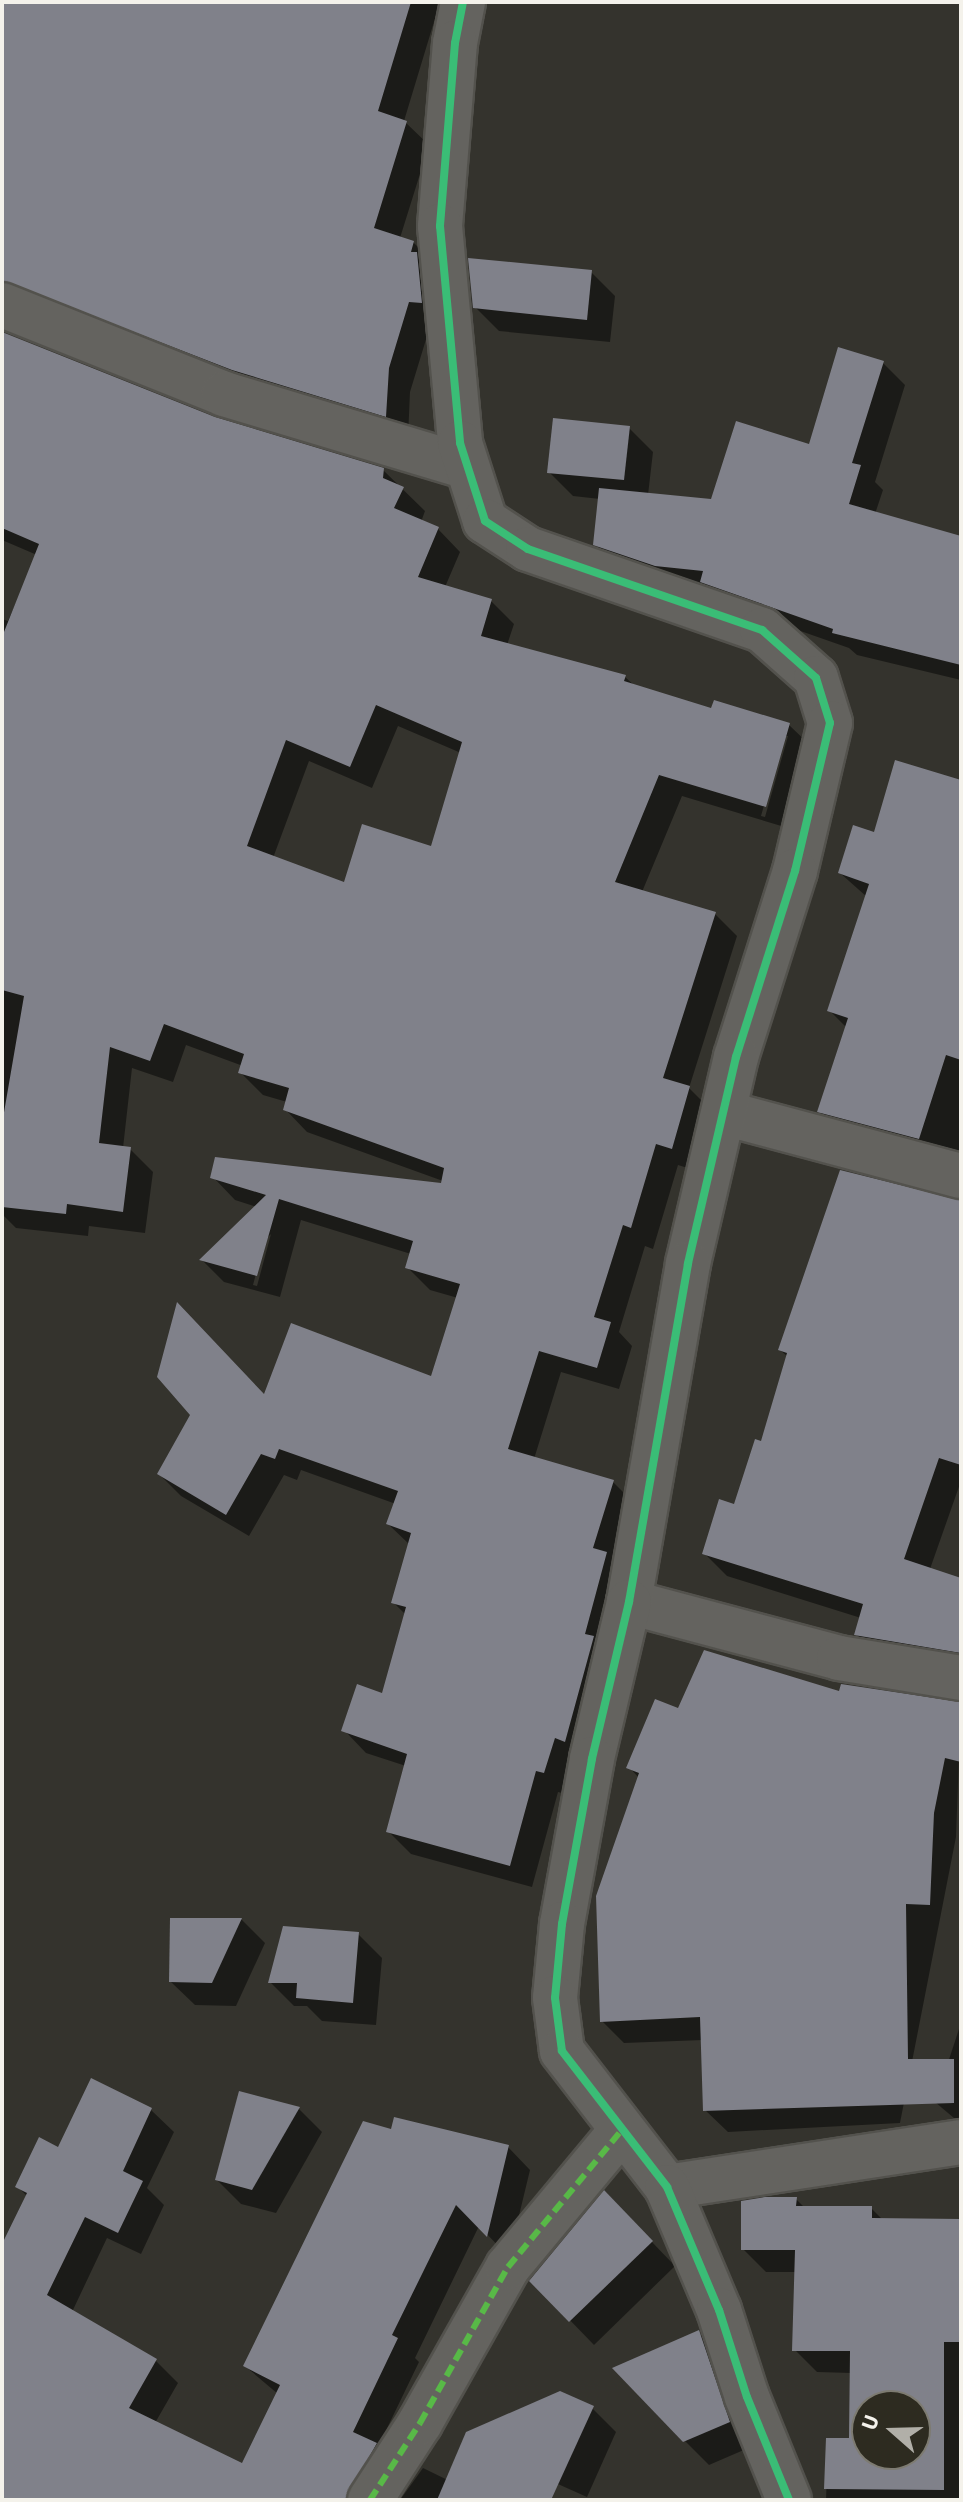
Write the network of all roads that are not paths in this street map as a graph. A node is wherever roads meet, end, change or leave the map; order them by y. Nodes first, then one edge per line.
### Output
1 (463, 2) edge
2 (2, 305) edge
3 (464, 466) junction
4 (724, 1113) junction
5 (961, 1176) edge
6 (629, 1602) junction
7 (961, 1678) edge
8 (620, 2132) junction
9 (961, 2142) edge
10 (667, 2187) junction
11 (370, 2500) edge
12 (789, 2500) edge

1 - 3 street
2 - 3 street
3 - 4 street
4 - 5 street
4 - 6 street
6 - 7 street
6 - 8 street
8 - 10 street
8 - 11 street
9 - 10 street
10 - 12 street

